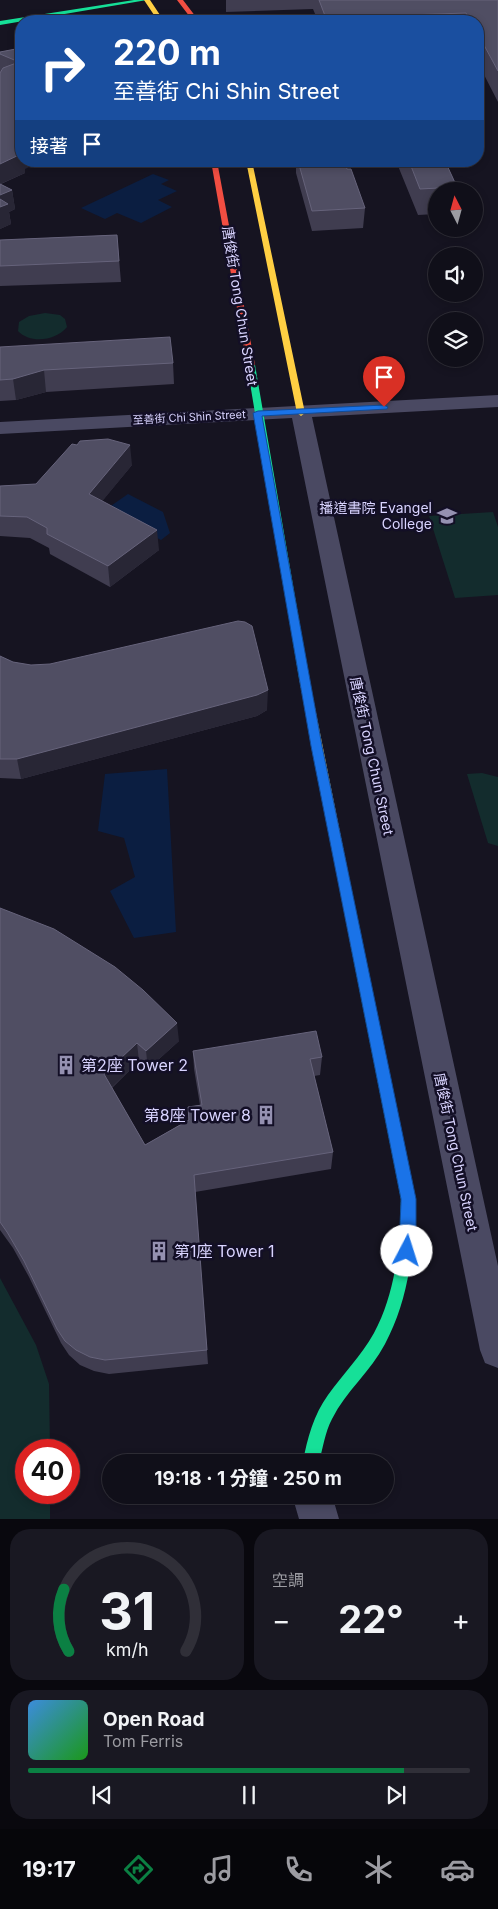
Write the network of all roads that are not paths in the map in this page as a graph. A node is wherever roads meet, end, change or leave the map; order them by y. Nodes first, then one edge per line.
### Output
1 (72, 0) edge
2 (145, 0) edge
3 (180, 0) edge
4 (0, 12) edge
5 (50, 15) edge
6 (156, 15) edge
7 (191, 15) edge
8 (15, 21) edge
9 (0, 23) edge
10 (215, 167) edge
11 (250, 167) edge
12 (498, 401) edge
13 (258, 413) junction
14 (301, 413) junction
15 (0, 428) edge
16 (498, 1350) edge
17 (313, 1454) edge
18 (315, 1504) edge
19 (319, 1519) edge

1 - 4 street
2 - 5 street
2 - 6 street
3 - 7 street
8 - 9 street
10 - 13 street, 唐俊街 Tong Chun Street
11 - 14 street, 唐俊街 Tong Chun Street
12 - 14 street, 至善街 Chi Shin Street
13 - 14 street, 至善街 Chi Shin Street
13 - 15 street, 至善街 Chi Shin Street
13 - 17 street, 唐俊街 Tong Chun Street
14 - 16 street, 唐俊街 Tong Chun Street
18 - 19 street

